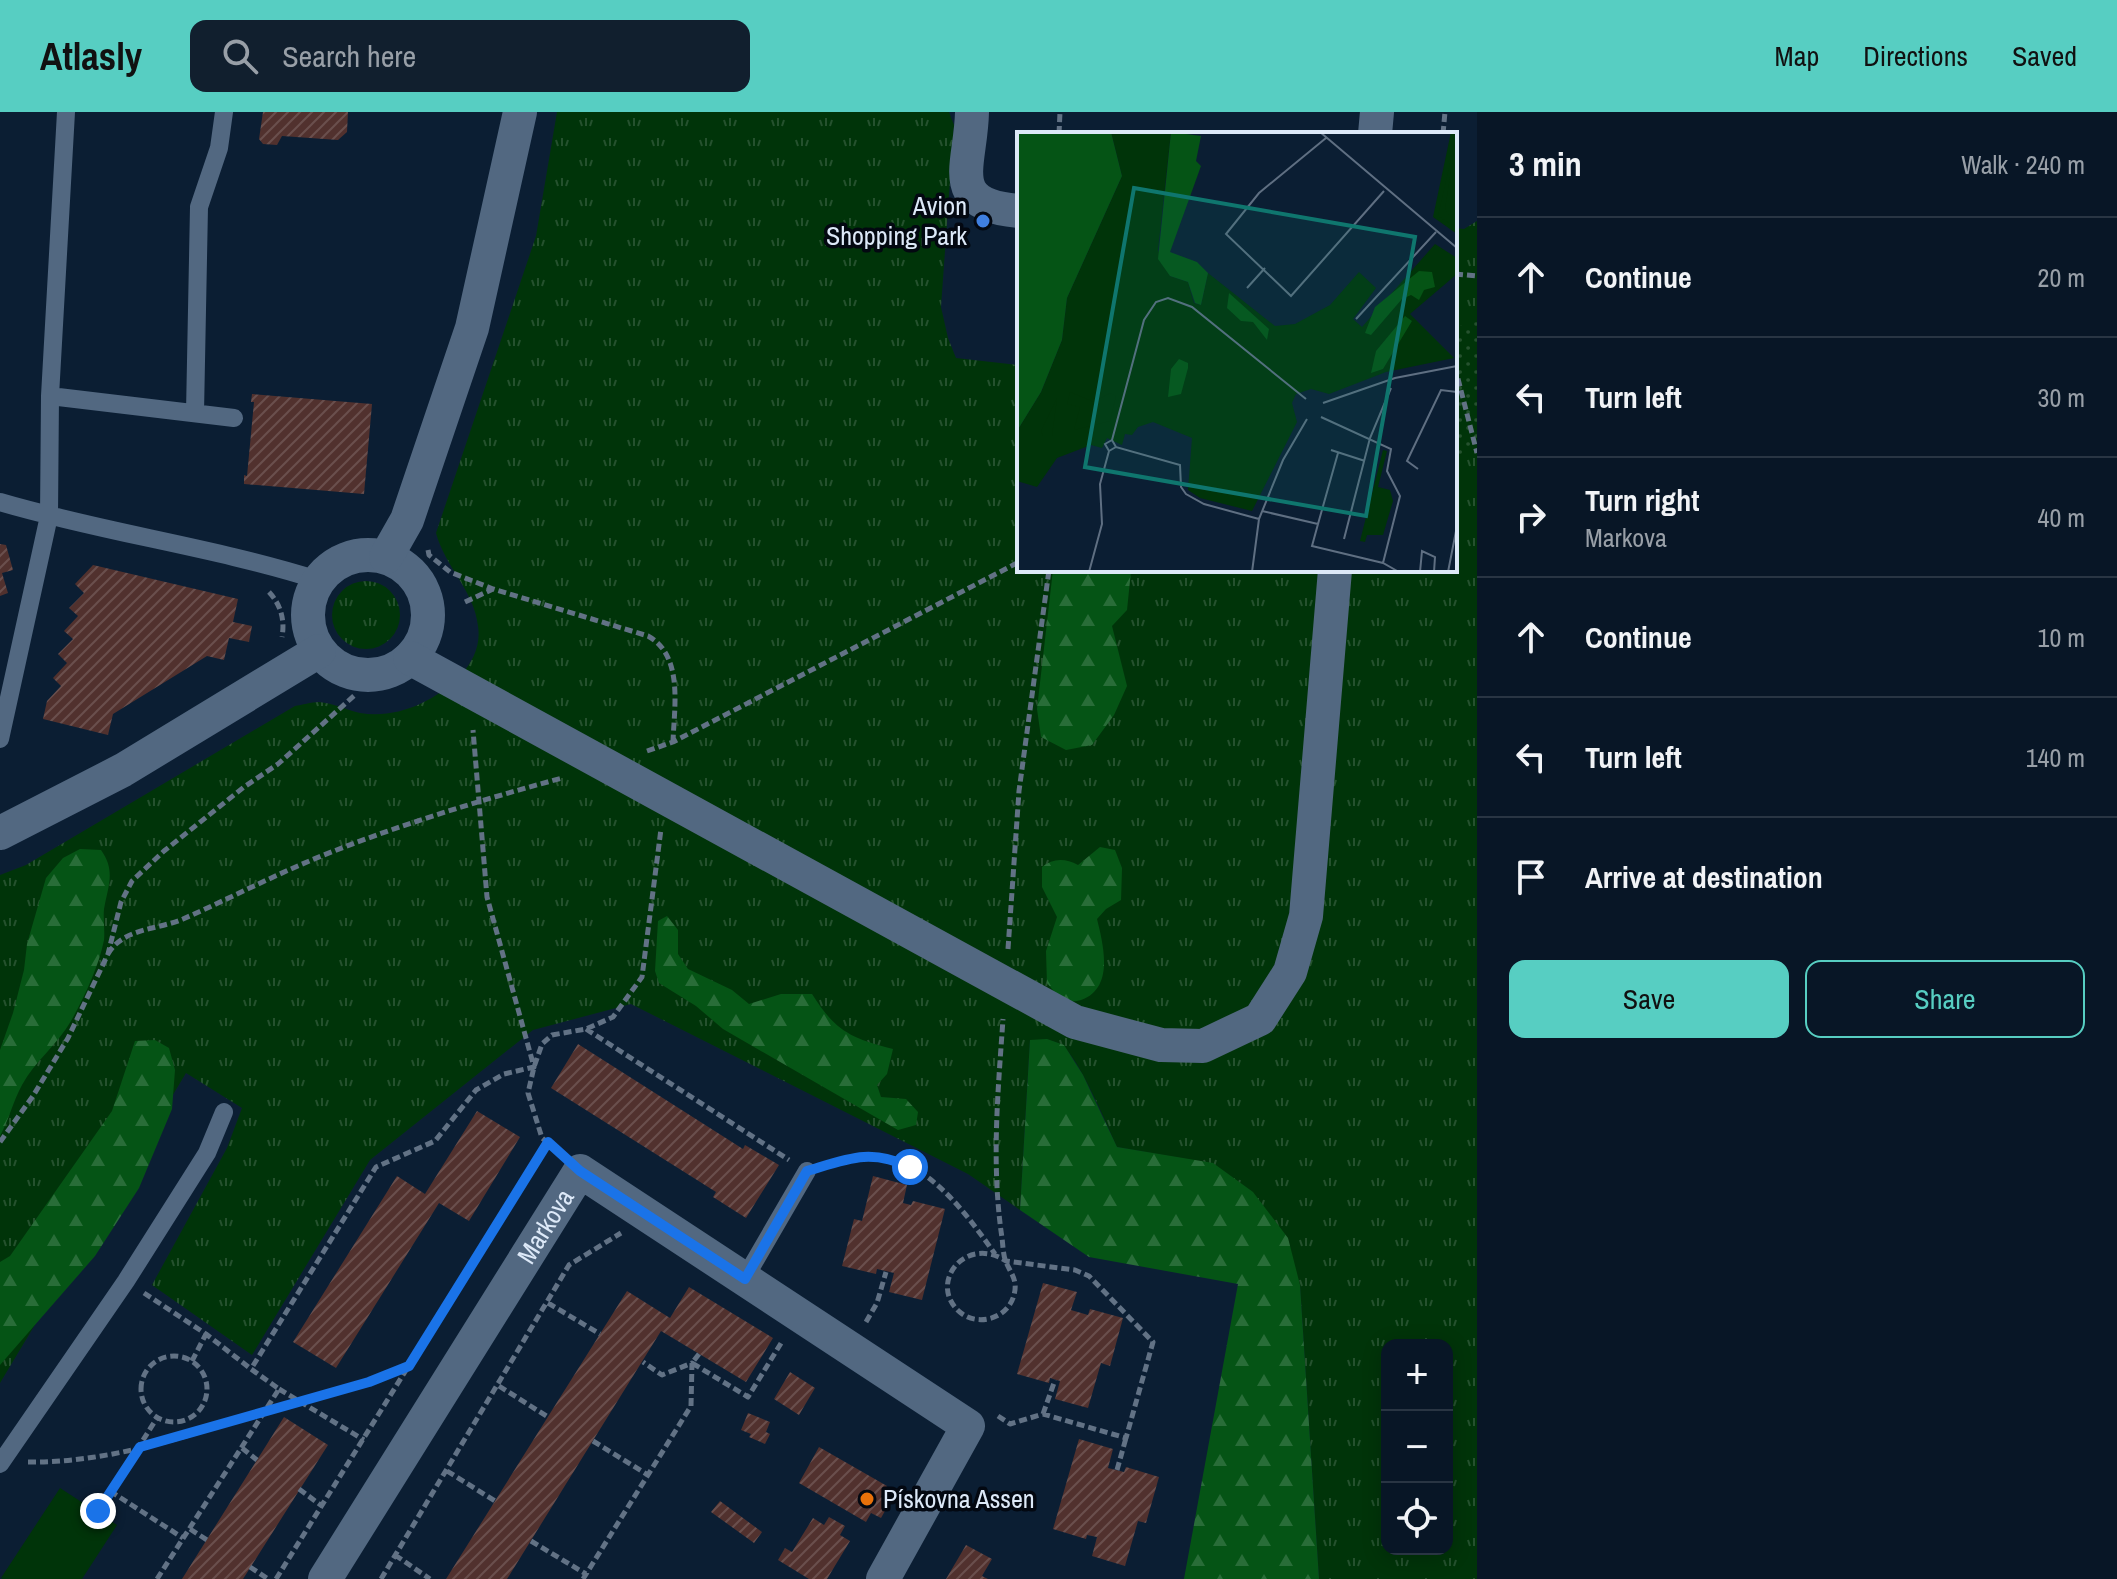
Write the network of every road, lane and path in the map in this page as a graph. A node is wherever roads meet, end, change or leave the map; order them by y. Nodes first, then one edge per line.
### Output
1 (66, 112) edge
2 (224, 112) edge
3 (520, 112) edge
4 (972, 112) edge
5 (1060, 112) edge
6 (1377, 112) edge
7 (1445, 112) edge
8 (1059, 132) edge
9 (1375, 132) edge
10 (1443, 132) edge
11 (1017, 211) edge
12 (1457, 274) edge
13 (1477, 276) edge
14 (1457, 375) edge
15 (50, 396) junction
16 (195, 413) junction
17 (234, 418) dead end
18 (1476, 448) edge
19 (0, 502) edge
20 (49, 516) junction
21 (427, 542) dead end
22 (386, 557) junction
23 (246, 560) junction
24 (1017, 563) edge
25 (1049, 572) edge
26 (1335, 572) edge
27 (318, 580) junction
28 (493, 589) junction
29 (465, 602) dead end
30 (279, 644) dead end
31 (319, 651) junction
32 (410, 658) junction
33 (356, 694) dead end
34 (472, 716) dead end
35 (0, 739) edge
36 (673, 742) junction
37 (605, 765) junction
38 (479, 801) junction
39 (663, 815) dead end
40 (0, 833) edge
41 (108, 954) junction
42 (1005, 983) junction
43 (586, 1029) junction
44 (534, 1067) junction
45 (224, 1112) dead end
46 (0, 1142) edge
47 (548, 1142) junction
48 (580, 1171) junction
49 (807, 1171) junction
50 (632, 1226) dead end
51 (996, 1255) junction
52 (1006, 1261) junction
53 (886, 1272) dead end
54 (126, 1281) junction
55 (741, 1284) junction
56 (548, 1303) junction
57 (206, 1334) junction
58 (600, 1334) dead end
59 (859, 1334) dead end
60 (785, 1337) dead end
61 (699, 1354) dead end
62 (192, 1361) junction
63 (643, 1362) dead end
64 (692, 1363) junction
65 (409, 1366) junction
66 (251, 1369) junction
67 (1055, 1380) dead end
68 (499, 1386) junction
69 (279, 1389) junction
70 (298, 1401) junction
71 (265, 1413) junction
72 (1043, 1414) junction
73 (997, 1415) dead end
74 (548, 1417) dead end
75 (157, 1418) junction
76 (1126, 1438) junction
77 (364, 1440) junction
78 (593, 1441) dead end
79 (140, 1447) junction
80 (242, 1448) junction
81 (257, 1460) dead end
82 (1, 1462) edge
83 (1117, 1470) dead end
84 (447, 1471) junction
85 (648, 1475) junction
86 (299, 1489) dead end
87 (110, 1491) junction
88 (495, 1501) dead end
89 (322, 1506) junction
90 (98, 1511) dead end
91 (190, 1529) junction
92 (183, 1539) junction
93 (207, 1540) dead end
94 (531, 1541) dead end
95 (395, 1555) junction
96 (250, 1567) dead end
97 (584, 1576) edge
98 (157, 1579) edge
99 (268, 1579) edge
100 (276, 1579) edge
101 (325, 1579) edge
102 (381, 1579) edge
103 (430, 1579) edge
104 (883, 1579) edge

1 - 15 lane
2 - 16 lane
3 - 22 street
4 - 11 street
5 - 8 path
6 - 9 street
7 - 10 path
12 - 13 path
14 - 18 path
15 - 16 lane
15 - 20 lane
16 - 17 lane
19 - 20 lane
20 - 23 lane
20 - 35 lane
21 - 28 path
22 - 27 street
22 - 32 street
23 - 27 lane
23 - 30 path
24 - 36 path
25 - 42 path
26 - 42 street
27 - 31 street
28 - 29 path
28 - 36 path
31 - 32 street
31 - 40 street
32 - 37 street
33 - 41 path
34 - 38 path
36 - 37 path
37 - 38 path
37 - 42 street
38 - 41 path
38 - 44 path
39 - 43 path
41 - 46 path
42 - 52 path
43 - 44 path
43 - 49 path
44 - 47 path
44 - 66 path
45 - 54 lane
47 - 48 path
47 - 65 path
48 - 55 street, Markova
48 - 101 street, Markova
49 - 51 path
49 - 55 lane
50 - 56 path
51 - 52 path
51 - 52 path
52 - 76 path
53 - 59 path
54 - 57 path
54 - 82 lane
55 - 104 street, Markova
56 - 58 path
56 - 68 path
57 - 62 path
57 - 66 path
60 - 64 path
61 - 64 path
62 - 75 path
62 - 75 path
63 - 64 path
64 - 85 path
65 - 70 path
65 - 77 path
66 - 69 path
67 - 72 path
68 - 74 path
68 - 84 path
69 - 70 path
69 - 71 path
70 - 71 path
70 - 77 path
71 - 79 path
71 - 80 path
72 - 73 path
72 - 76 path
75 - 79 path
76 - 83 path
77 - 89 path
78 - 85 path
79 - 82 path
79 - 87 path
80 - 81 path
80 - 91 path
84 - 88 path
84 - 95 path
85 - 97 path
86 - 89 path
87 - 90 path
87 - 92 path
89 - 100 path
91 - 92 path
91 - 93 path
92 - 98 path
94 - 97 path
95 - 102 path
95 - 103 path
96 - 99 path

